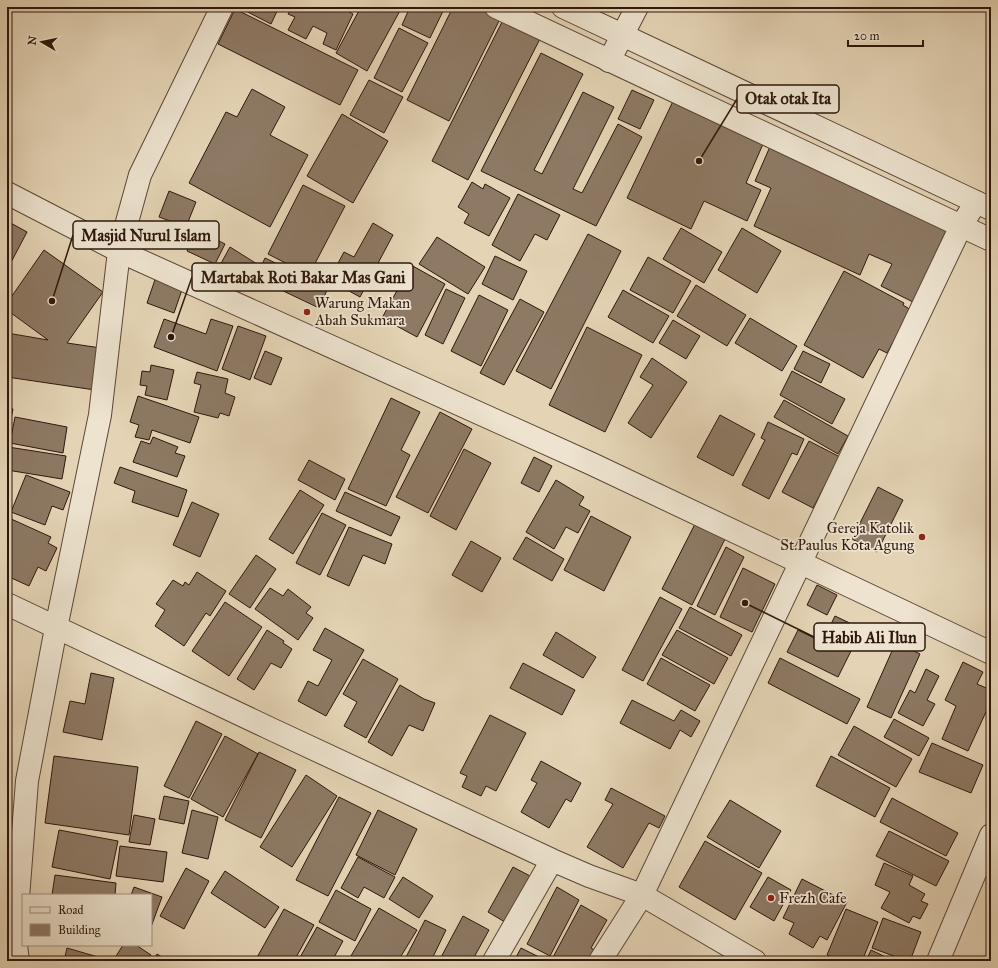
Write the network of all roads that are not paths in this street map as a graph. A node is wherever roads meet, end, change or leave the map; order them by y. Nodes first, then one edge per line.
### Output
1 (222, 7) edge
2 (496, 7) edge
3 (563, 7) edge
4 (637, 7) edge
5 (622, 35) junction
6 (609, 61) junction
7 (7, 193) edge
8 (983, 205) edge
9 (961, 226) junction
10 (991, 240) edge
11 (119, 251) junction
12 (802, 563) junction
13 (7, 604) edge
14 (56, 628) junction
15 (991, 654) edge
16 (991, 835) edge
17 (552, 860) junction
18 (642, 895) junction
19 (18, 961) edge
20 (494, 961) edge
21 (600, 961) edge
22 (756, 961) edge
23 (938, 961) edge

1 - 11 street
2 - 6 street
3 - 5 street
4 - 5 street
5 - 6 street
5 - 8 street
6 - 9 street
7 - 11 street
8 - 9 street
9 - 10 street
9 - 12 street
11 - 12 street
11 - 14 street
12 - 15 street
12 - 18 street
13 - 14 street
14 - 17 street
14 - 19 street
16 - 23 street
17 - 18 street
17 - 20 street
18 - 21 street
18 - 22 street

